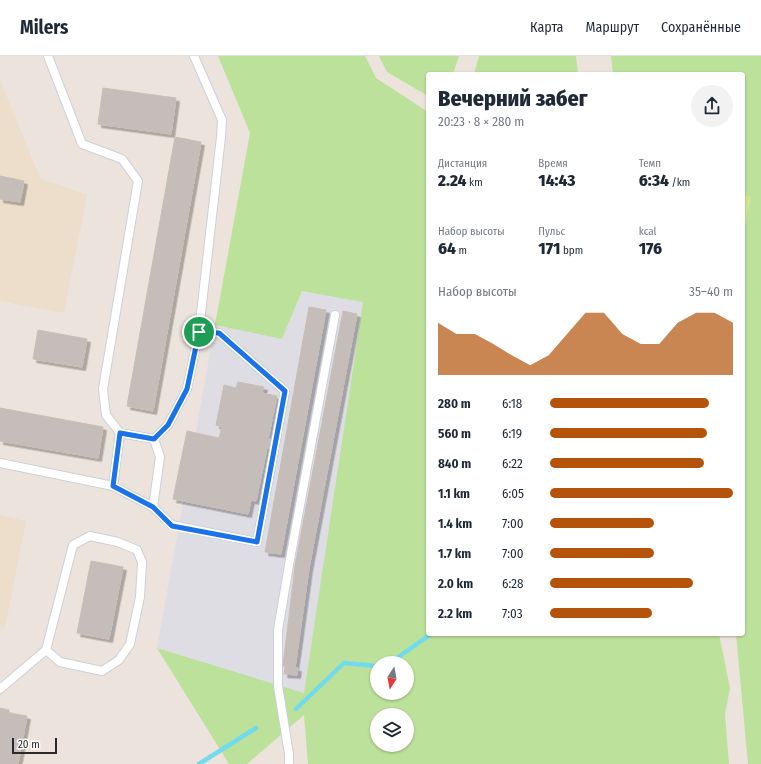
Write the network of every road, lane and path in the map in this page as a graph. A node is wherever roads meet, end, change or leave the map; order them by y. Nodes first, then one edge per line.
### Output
1 (48, 56) edge
2 (194, 56) edge
3 (335, 316) dead end
4 (199, 332) junction
5 (120, 433) junction
6 (154, 439) junction
7 (0, 463) edge
8 (113, 486) junction
9 (153, 507) junction
10 (46, 650) junction
11 (0, 689) edge
12 (289, 764) edge

1 - 5 lane
2 - 4 lane
3 - 12 lane
4 - 6 lane
4 - 9 lane
5 - 6 lane
5 - 8 lane
6 - 9 lane
7 - 8 lane
8 - 9 lane
10 - 10 lane
10 - 11 lane

